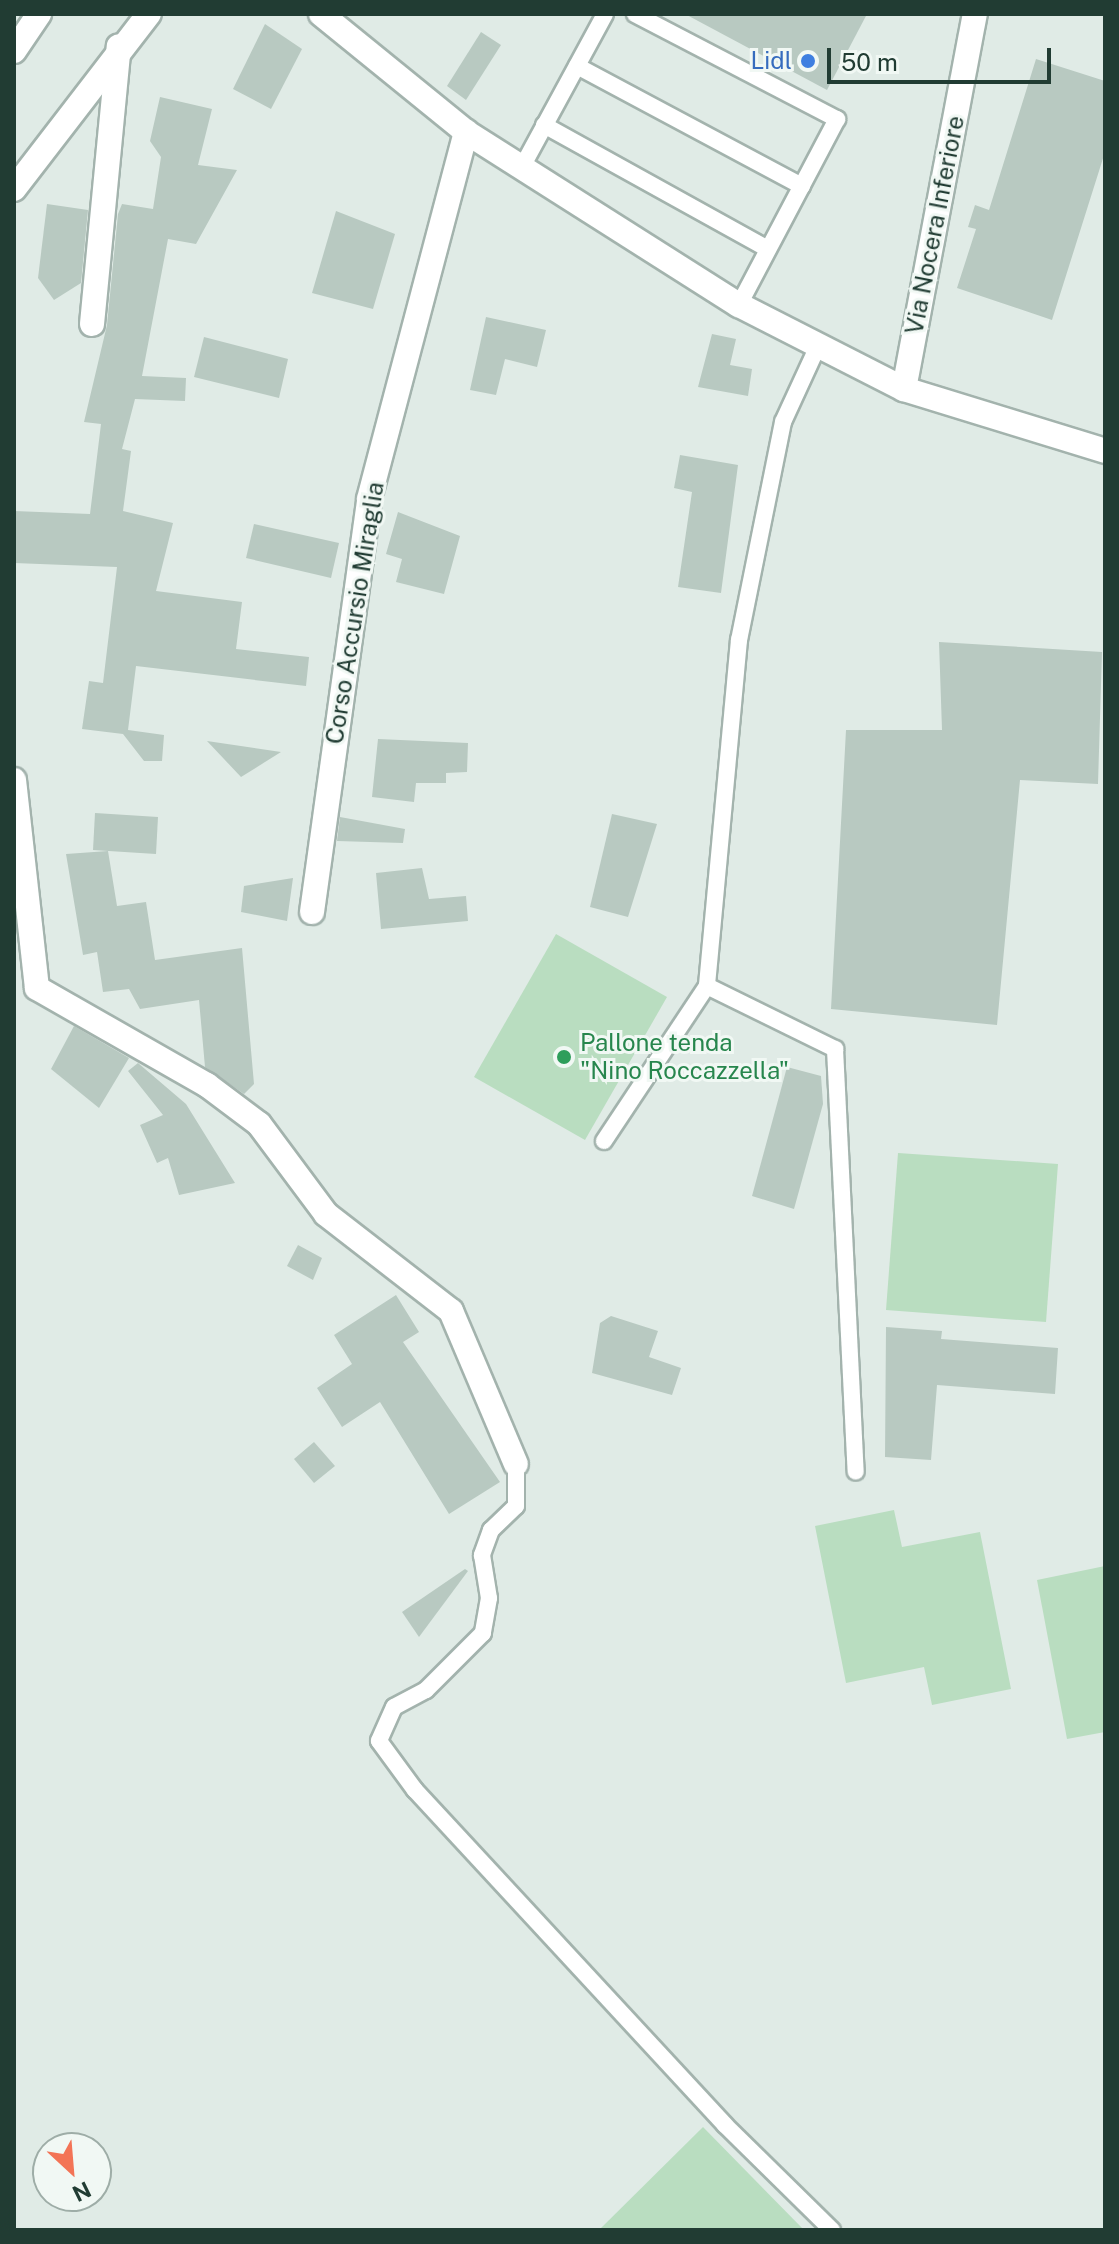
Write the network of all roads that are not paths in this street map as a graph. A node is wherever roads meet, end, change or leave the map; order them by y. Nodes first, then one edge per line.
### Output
1 (39, 14) edge
2 (149, 14) edge
3 (321, 14) edge
4 (605, 14) edge
5 (635, 14) edge
6 (975, 14) edge
7 (119, 46) junction
8 (14, 51) edge
9 (577, 66) junction
10 (544, 125) junction
11 (466, 132) junction
12 (522, 167) junction
13 (802, 186) junction
14 (14, 189) edge
15 (768, 249) junction
16 (739, 305) junction
17 (92, 324) dead end
18 (817, 348) junction
19 (904, 389) junction
20 (1105, 451) edge
21 (14, 780) edge
22 (312, 912) dead end
23 (707, 986) junction
24 (604, 1141) dead end
25 (516, 1464) joint
26 (856, 1471) dead end
27 (832, 2230) edge

1 - 8 street
2 - 7 street
3 - 11 street
4 - 9 lane
5 - 13 lane
6 - 19 street, Via Nocera Inferiore
7 - 14 street
7 - 17 street
9 - 10 lane
9 - 13 lane
10 - 12 lane
10 - 15 lane
11 - 12 street
11 - 22 street, Corso Accursio Miraglia
12 - 16 street
13 - 15 lane
15 - 16 lane
16 - 18 street
18 - 19 street
18 - 23 lane
19 - 20 street
21 - 25 street
23 - 24 lane
23 - 26 lane
25 - 27 lane

